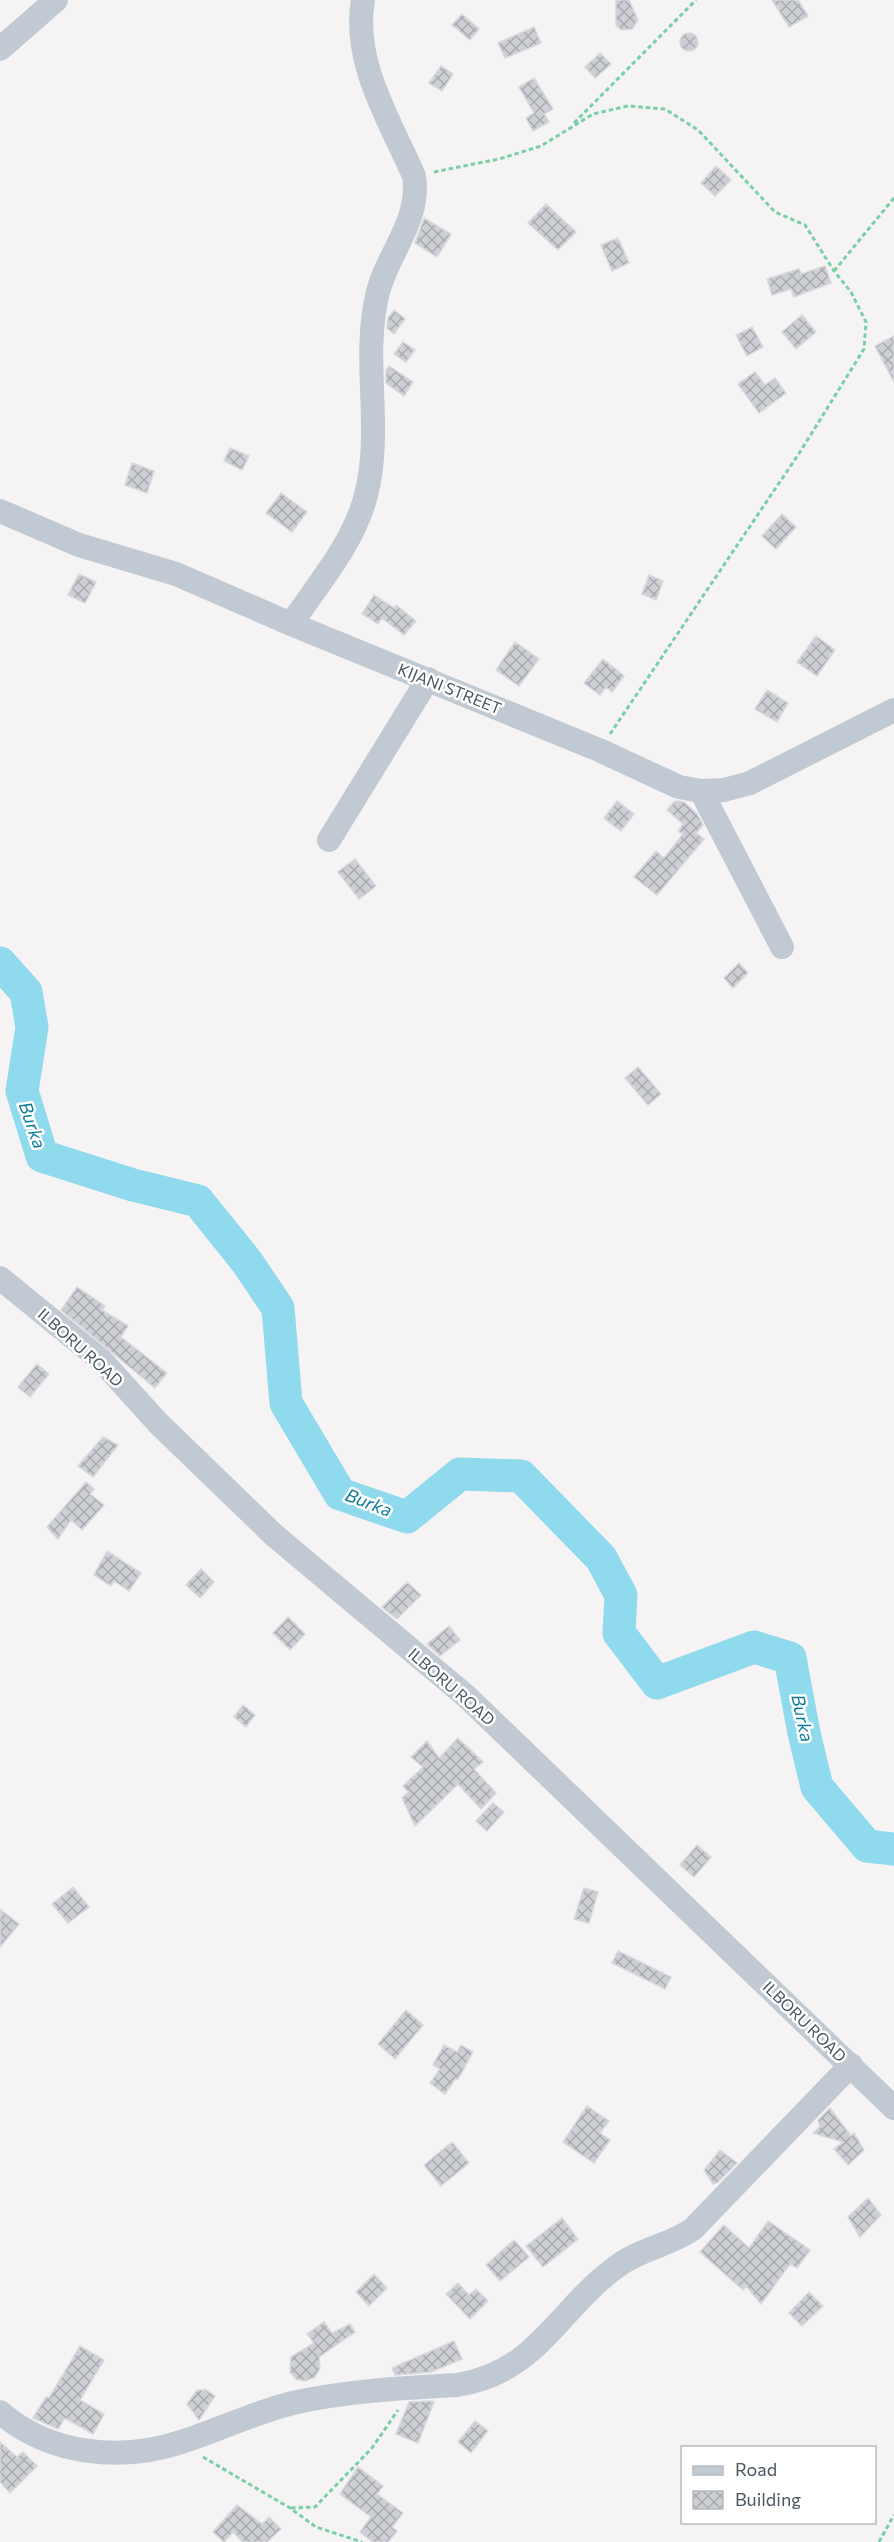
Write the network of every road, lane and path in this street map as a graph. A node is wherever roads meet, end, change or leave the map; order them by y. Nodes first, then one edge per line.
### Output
1 (56, 0) edge
2 (363, 0) edge
3 (696, 0) edge
4 (0, 50) edge
5 (571, 127) junction
6 (414, 176) junction
7 (894, 198) edge
8 (834, 271) junction
9 (0, 511) edge
10 (291, 624) junction
11 (428, 679) junction
12 (894, 710) edge
13 (599, 750) junction
14 (701, 791) junction
15 (328, 840) dead end
16 (782, 947) dead end
17 (0, 1278) edge
18 (851, 2065) junction
19 (894, 2108) edge
20 (412, 2388) junction
21 (0, 2412) edge
22 (179, 2443) junction
23 (290, 2508) junction
24 (894, 2515) edge
25 (362, 2542) edge
26 (879, 2542) edge

1 - 4 street
2 - 6 street
3 - 5 path
5 - 6 path
5 - 8 path
6 - 10 street
7 - 8 path
8 - 13 path
9 - 10 street, KIJANI STREET
10 - 11 street, KIJANI STREET
11 - 13 street, KIJANI STREET
11 - 15 street
12 - 14 street, KIJANI STREET
13 - 14 street, KIJANI STREET
14 - 16 street
17 - 18 street, ILBORU ROAD
18 - 19 street, ILBORU ROAD
18 - 20 street
20 - 22 street
20 - 23 path
21 - 22 street
22 - 23 path
23 - 25 path
24 - 26 path

